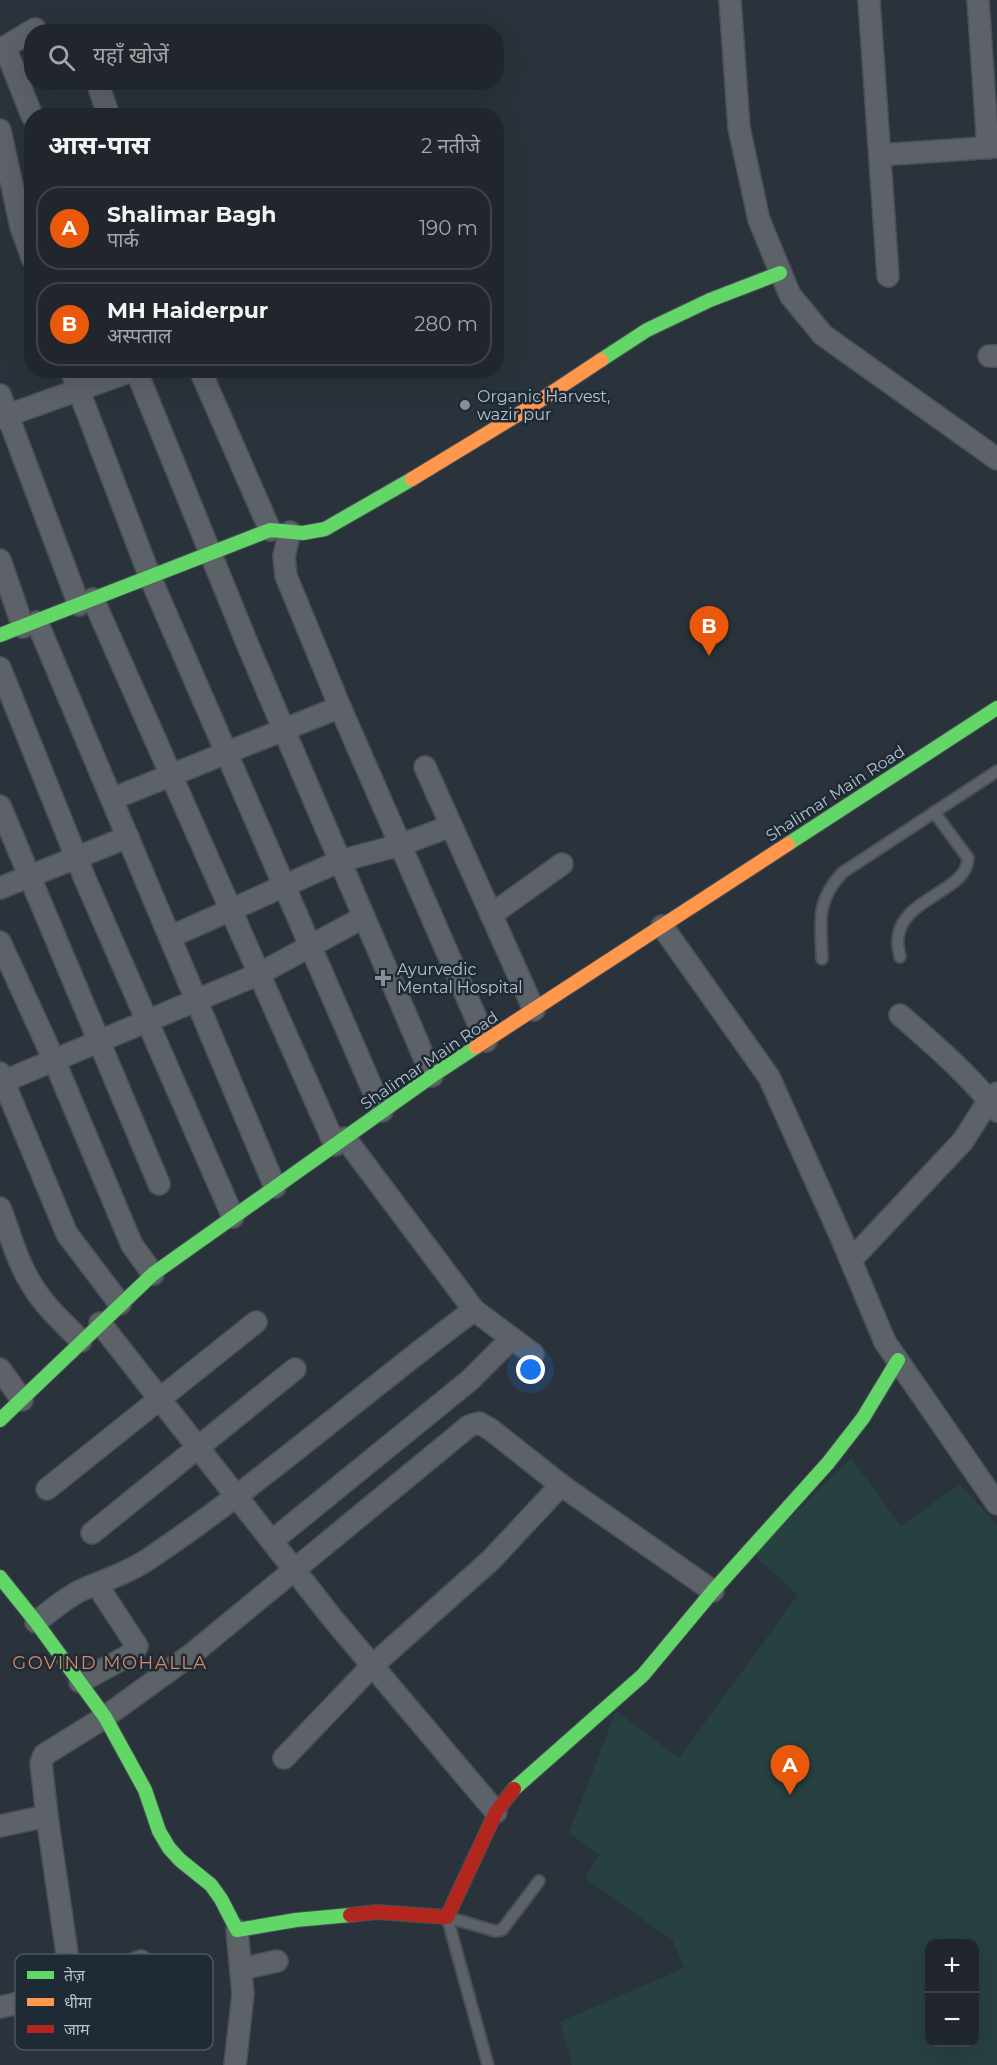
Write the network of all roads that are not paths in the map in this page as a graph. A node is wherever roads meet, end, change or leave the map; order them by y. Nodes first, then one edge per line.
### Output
1 (730, 0) edge
2 (869, 0) edge
3 (978, 0) edge
4 (24, 35) edge
5 (2, 48) edge
6 (100, 90) edge
7 (28, 108) edge
8 (106, 108) edge
9 (0, 130) edge
10 (992, 148) edge
11 (880, 155) junction
12 (24, 235) edge
13 (780, 273) junction
14 (888, 276) dead end
15 (138, 378) edge
16 (204, 378) edge
17 (74, 380) edge
18 (0, 395) edge
19 (3, 417) edge
20 (997, 459) edge
21 (280, 531) junction
22 (210, 553) junction
23 (0, 560) edge
24 (150, 577) junction
25 (86, 602) junction
26 (30, 624) junction
27 (0, 635) edge
28 (0, 668) edge
29 (340, 707) junction
30 (997, 708) edge
31 (284, 730) junction
32 (227, 753) junction
33 (425, 767) dead end
34 (997, 771) edge
35 (171, 775) junction
36 (112, 799) junction
37 (0, 806) edge
38 (934, 812) junction
39 (451, 826) junction
40 (128, 837) junction
41 (400, 844) junction
42 (76, 858) junction
43 (340, 861) junction
44 (562, 864) dead end
45 (29, 877) junction
46 (284, 886) junction
47 (0, 888) edge
48 (231, 910) junction
49 (491, 915) junction
50 (364, 917) junction
51 (662, 926) junction
52 (170, 937) junction
53 (0, 942) edge
54 (310, 946) junction
55 (900, 957) dead end
56 (822, 959) dead end
57 (259, 974) junction
58 (196, 1000) junction
59 (534, 1010) junction
60 (900, 1016) dead end
61 (148, 1021) junction
62 (99, 1041) junction
63 (486, 1041) junction
64 (54, 1060) junction
65 (432, 1076) junction
66 (1, 1080) edge
67 (994, 1102) edge
68 (382, 1111) junction
69 (340, 1141) junction
70 (159, 1184) dead end
71 (275, 1187) junction
72 (0, 1208) edge
73 (233, 1217) junction
74 (851, 1260) junction
75 (153, 1274) junction
76 (120, 1304) junction
77 (474, 1310) junction
78 (256, 1322) dead end
79 (100, 1323) junction
80 (512, 1338) junction
81 (81, 1341) junction
82 (533, 1354) dead end
83 (898, 1360) junction
84 (0, 1369) edge
85 (295, 1369) dead end
86 (160, 1399) junction
87 (22, 1400) junction
88 (0, 1420) edge
89 (198, 1448) junction
90 (561, 1485) junction
91 (46, 1488) dead end
92 (237, 1497) junction
93 (997, 1504) edge
94 (92, 1533) dead end
95 (272, 1541) junction
96 (295, 1570) junction
97 (0, 1577) edge
98 (97, 1584) junction
99 (713, 1591) junction
100 (36, 1622) junction
101 (372, 1666) junction
102 (80, 1682) junction
103 (105, 1717) junction
104 (284, 1758) dead end
105 (496, 1812) junction
106 (47, 1816) junction
107 (0, 1826) edge
108 (538, 1881) dead end
109 (447, 1917) junction
110 (237, 1930) junction
111 (67, 1954) edge
112 (278, 1961) dead end
113 (241, 1969) junction
114 (15, 2004) edge
115 (0, 2007) edge
116 (235, 2065) edge
117 (488, 2065) edge

1 - 13 street
2 - 11 street
3 - 10 street
4 - 5 street
5 - 7 street
6 - 8 street
9 - 12 street
10 - 11 street
11 - 14 street
13 - 20 street
13 - 21 street
15 - 22 street
16 - 21 street
17 - 19 street
17 - 24 street
18 - 19 street
19 - 25 street
21 - 22 street
21 - 29 street
22 - 24 street
22 - 31 street
23 - 26 street
24 - 25 street
24 - 32 street
25 - 26 street
25 - 35 street
26 - 27 street
26 - 36 street
28 - 42 street
29 - 31 street
29 - 41 street
30 - 51 street, Shalimar Main Road
31 - 32 street
31 - 43 street
32 - 35 street
32 - 46 street
33 - 39 street
34 - 38 lane
35 - 36 street
35 - 48 street
36 - 40 street
37 - 45 street
38 - 55 lane
38 - 56 lane
39 - 41 street
39 - 49 street
40 - 42 street
40 - 52 street
41 - 43 street
41 - 63 street
42 - 45 street
42 - 61 street
43 - 46 street
43 - 50 street
44 - 49 street
45 - 47 street
45 - 62 street
46 - 48 street
46 - 54 street
48 - 52 street
48 - 57 street
49 - 59 street
50 - 54 street
50 - 65 street
51 - 59 street, Shalimar Main Road
51 - 74 street
52 - 58 street
53 - 64 street
54 - 57 street
54 - 68 street
57 - 58 street
57 - 69 street
58 - 61 street
58 - 71 street
59 - 63 street, Shalimar Main Road
60 - 67 street
61 - 62 street
61 - 73 street
62 - 64 street
62 - 70 street
63 - 65 street, Shalimar Main Road
64 - 66 street
64 - 75 street
65 - 68 street, Shalimar Main Road
66 - 76 street
67 - 74 street
68 - 69 street, Shalimar Main Road
69 - 71 street, Shalimar Main Road
69 - 77 street
71 - 73 street, Shalimar Main Road
72 - 81 street
73 - 75 street, Shalimar Main Road
74 - 83 street
75 - 76 street, Shalimar Main Road
76 - 79 street, Shalimar Main Road
77 - 80 street
77 - 92 street
78 - 86 street
79 - 81 street, Shalimar Main Road
79 - 86 street
80 - 82 street
80 - 95 street
81 - 87 street, Shalimar Main Road
83 - 93 street
83 - 99 street
84 - 87 street
85 - 89 street
86 - 89 street
86 - 91 street
87 - 88 street, Shalimar Main Road
89 - 92 street
89 - 94 street
90 - 96 street
90 - 99 street
90 - 101 street
92 - 95 street
92 - 98 street
95 - 96 street
96 - 101 street
96 - 103 street
97 - 100 street
98 - 100 street
98 - 102 street
99 - 105 street
100 - 102 street
101 - 104 street
101 - 105 street
102 - 103 street
103 - 106 street
103 - 110 street
105 - 109 street
106 - 107 street
106 - 111 street
108 - 109 lane
109 - 110 street
109 - 117 lane
110 - 113 street
112 - 113 street
113 - 116 street
114 - 115 street

